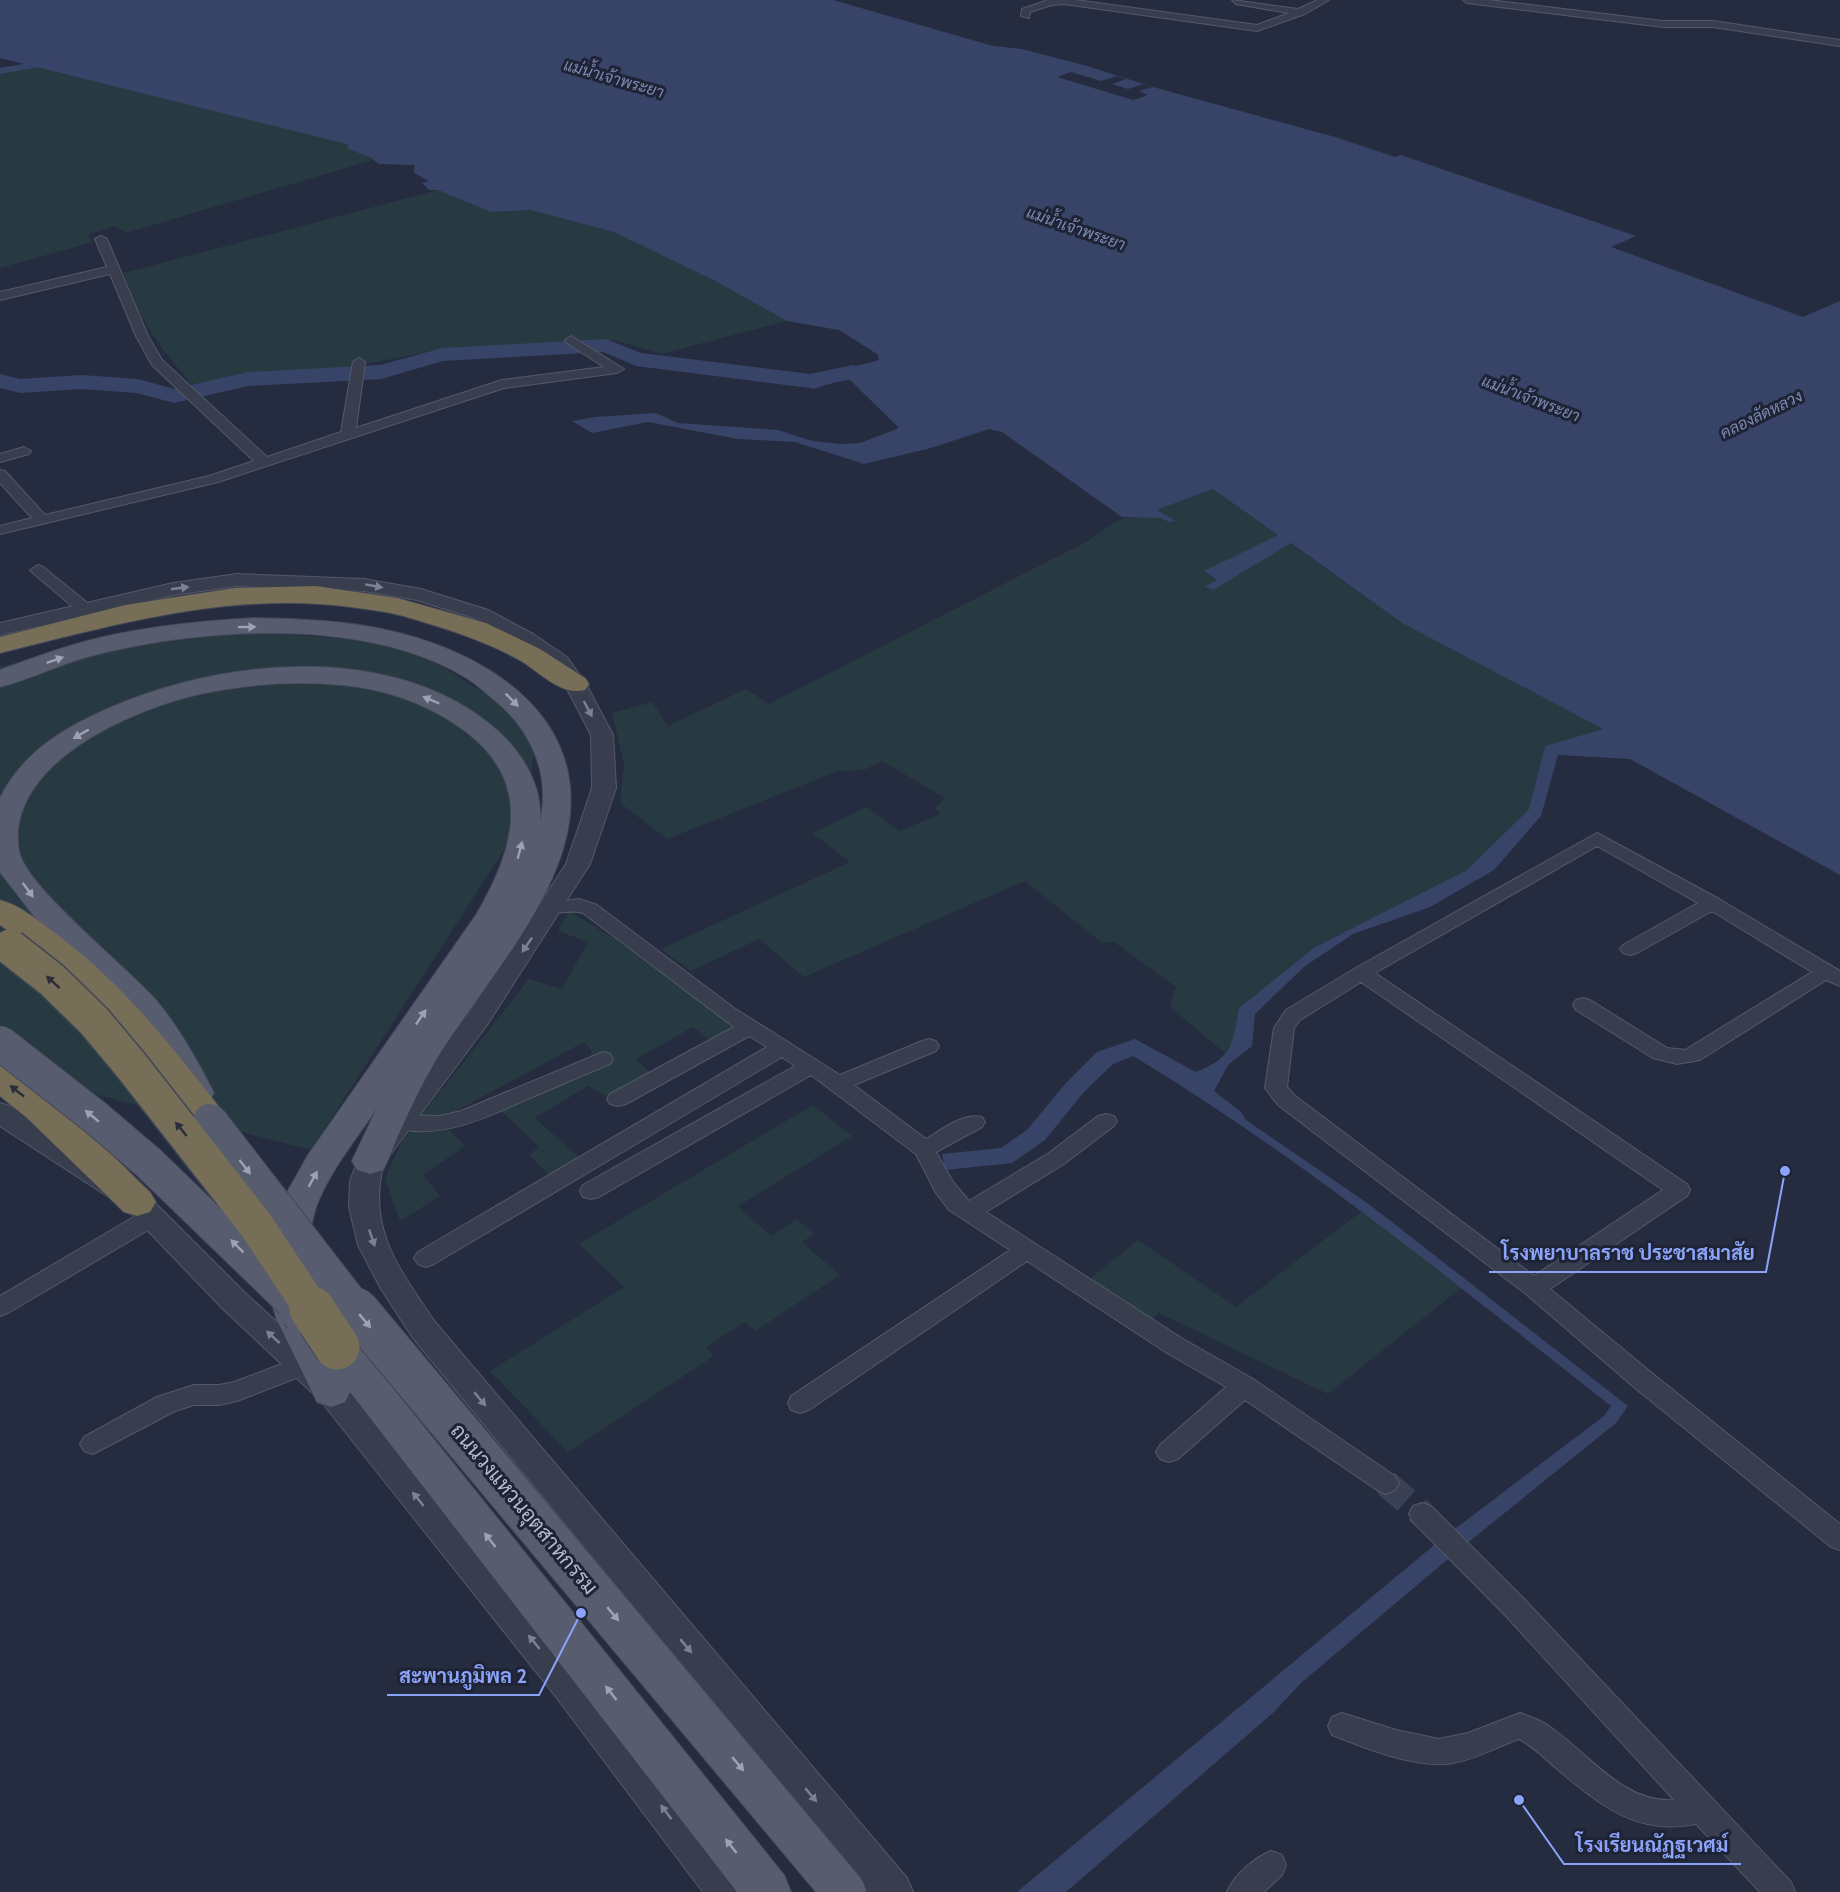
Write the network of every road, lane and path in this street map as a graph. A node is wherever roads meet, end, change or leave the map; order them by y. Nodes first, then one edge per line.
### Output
1 (1325, 0) edge
2 (1467, 0) edge
3 (1236, 2) dead end
4 (1504, 2) edge
5 (1254, 4) junction
6 (1302, 12) junction
7 (1026, 16) dead end
8 (1215, 22) junction
9 (1840, 43) edge
10 (101, 239) dead end
11 (114, 268) junction
12 (0, 296) edge
13 (571, 340) dead end
14 (359, 364) dead end
15 (348, 434) junction
16 (24, 451) dead end
17 (0, 458) edge
18 (265, 463) junction
19 (0, 474) edge
20 (43, 521) junction
21 (0, 530) edge
22 (38, 570) dead end
23 (84, 608) junction
24 (3, 639) edge
25 (0, 679) edge
26 (575, 684) junction
27 (1712, 903) junction
28 (552, 908) junction
29 (0, 910) edge
30 (0, 941) edge
31 (1630, 949) dead end
32 (1361, 973) junction
33 (1833, 976) edge
34 (1583, 1005) dead end
35 (749, 1027) junction
36 (0, 1043) edge
37 (929, 1046) dead end
38 (783, 1047) junction
39 (603, 1059) dead end
40 (811, 1066) junction
41 (0, 1078) edge
42 (838, 1084) junction
43 (618, 1100) dead end
44 (0, 1113) edge
45 (210, 1121) junction
46 (1106, 1121) dead end
47 (400, 1122) junction
48 (974, 1122) dead end
49 (924, 1149) junction
50 (370, 1161) junction
51 (591, 1191) dead end
52 (145, 1209) junction
53 (968, 1212) junction
54 (1026, 1250) junction
55 (426, 1258) dead end
56 (1534, 1288) junction
57 (0, 1307) edge
58 (320, 1356) junction
59 (1244, 1386) junction
60 (331, 1391) junction
61 (800, 1403) dead end
62 (93, 1444) dead end
63 (1169, 1452) dead end
64 (1386, 1483) tunnel mouth
65 (1429, 1521) tunnel mouth
66 (1840, 1539) edge
67 (1342, 1726) dead end
68 (1701, 1809) junction
69 (1271, 1865) dead end
70 (727, 1892) edge
71 (767, 1892) edge
72 (844, 1892) edge
73 (892, 1892) edge
74 (1242, 1892) edge
75 (1779, 1892) edge

1 - 6 street
2 - 4 street
3 - 5 street
4 - 9 street
5 - 6 street
5 - 8 street
6 - 8 street
7 - 8 street
10 - 11 street
11 - 12 street
11 - 18 street
13 - 15 street
14 - 15 street
15 - 18 street
16 - 17 street
18 - 20 street
19 - 20 street
20 - 21 street
22 - 23 street
23 - 24 street
23 -> 26 street
24 - 26 highway
25 -> 50 main road
26 -> 28 street
27 - 31 street
27 - 32 street
27 - 33 street
28 - 35 street
28 -> 47 street
29 - 45 highway
58 -> 30 highway, bridge
32 - 56 street
32 - 56 street
33 - 34 street
35 - 38 street
35 - 43 street
58 -> 36 main road, bridge
37 - 42 street
38 - 40 street
38 - 55 street
39 - 47 street
40 - 42 street
40 - 51 street
52 -> 41 highway
42 - 49 street
44 - 52 street
60 -> 45 main road, ถนนวงแหวนอุตสาหกรรม
45 -> 72 main road, ถนนวงแหวนอุตสาหกรรม, bridge
46 - 53 street
47 - 50 street
48 - 49 street
49 - 53 street
50 -> 73 street
52 - 57 street
58 -> 52 street
53 - 54 street
54 - 59 street
54 - 61 street
56 - 66 street
58 - 60 street
58 - 62 street
71 -> 58 main road
59 - 63 street
59 - 64 street
70 -> 60 street
65 - 68 street
67 - 68 street
68 - 75 street
69 - 74 street

